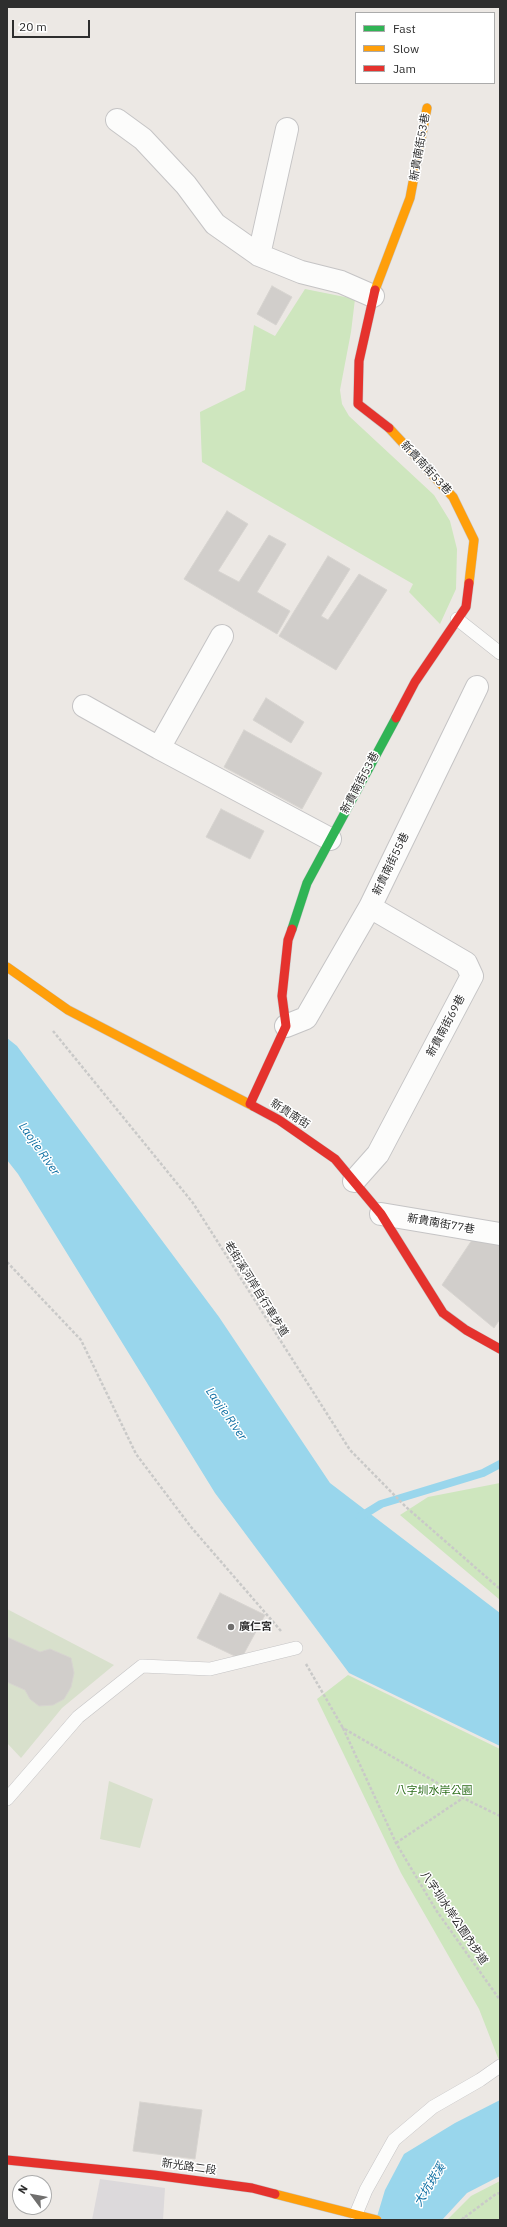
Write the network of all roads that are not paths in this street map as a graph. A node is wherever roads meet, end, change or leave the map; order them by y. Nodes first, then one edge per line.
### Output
1 (427, 108) dead end
2 (117, 120) dead end
3 (287, 129) dead end
4 (259, 255) junction
5 (373, 296) junction
6 (457, 619) junction
7 (222, 636) dead end
8 (500, 653) edge
9 (477, 687) dead end
10 (84, 706) dead end
11 (159, 748) junction
12 (330, 839) junction
13 (370, 907) junction
14 (7, 968) edge
15 (286, 1026) junction
16 (250, 1104) junction
17 (354, 1181) junction
18 (381, 1214) junction
19 (500, 1234) edge
20 (500, 1349) edge
21 (296, 1648) road end
22 (7, 1799) edge
23 (500, 2066) edge
24 (7, 2160) edge
25 (360, 2215) junction
26 (377, 2220) edge

1 - 5 street, 新貴南街53巷
2 - 4 street
3 - 4 street
4 - 5 street
5 - 6 street, 新貴南街53巷
6 - 8 lane
6 - 12 street, 新貴南街53巷
7 - 11 street
9 - 13 street, 新貴南街55巷
10 - 11 street
11 - 12 street
12 - 15 street, 新貴南街53巷
13 - 15 street, 新貴南街55巷
13 - 17 street, 新貴南街69巷
14 - 16 street, 新貴南街
15 - 16 street
16 - 17 street, 新貴南街
17 - 18 street, 新貴南街
18 - 19 street, 新貴南街77巷
18 - 20 street, 新貴南街
21 - 22 lane
23 - 25 lane
24 - 25 street, 新光路二段
25 - 26 street, 新光路二段

